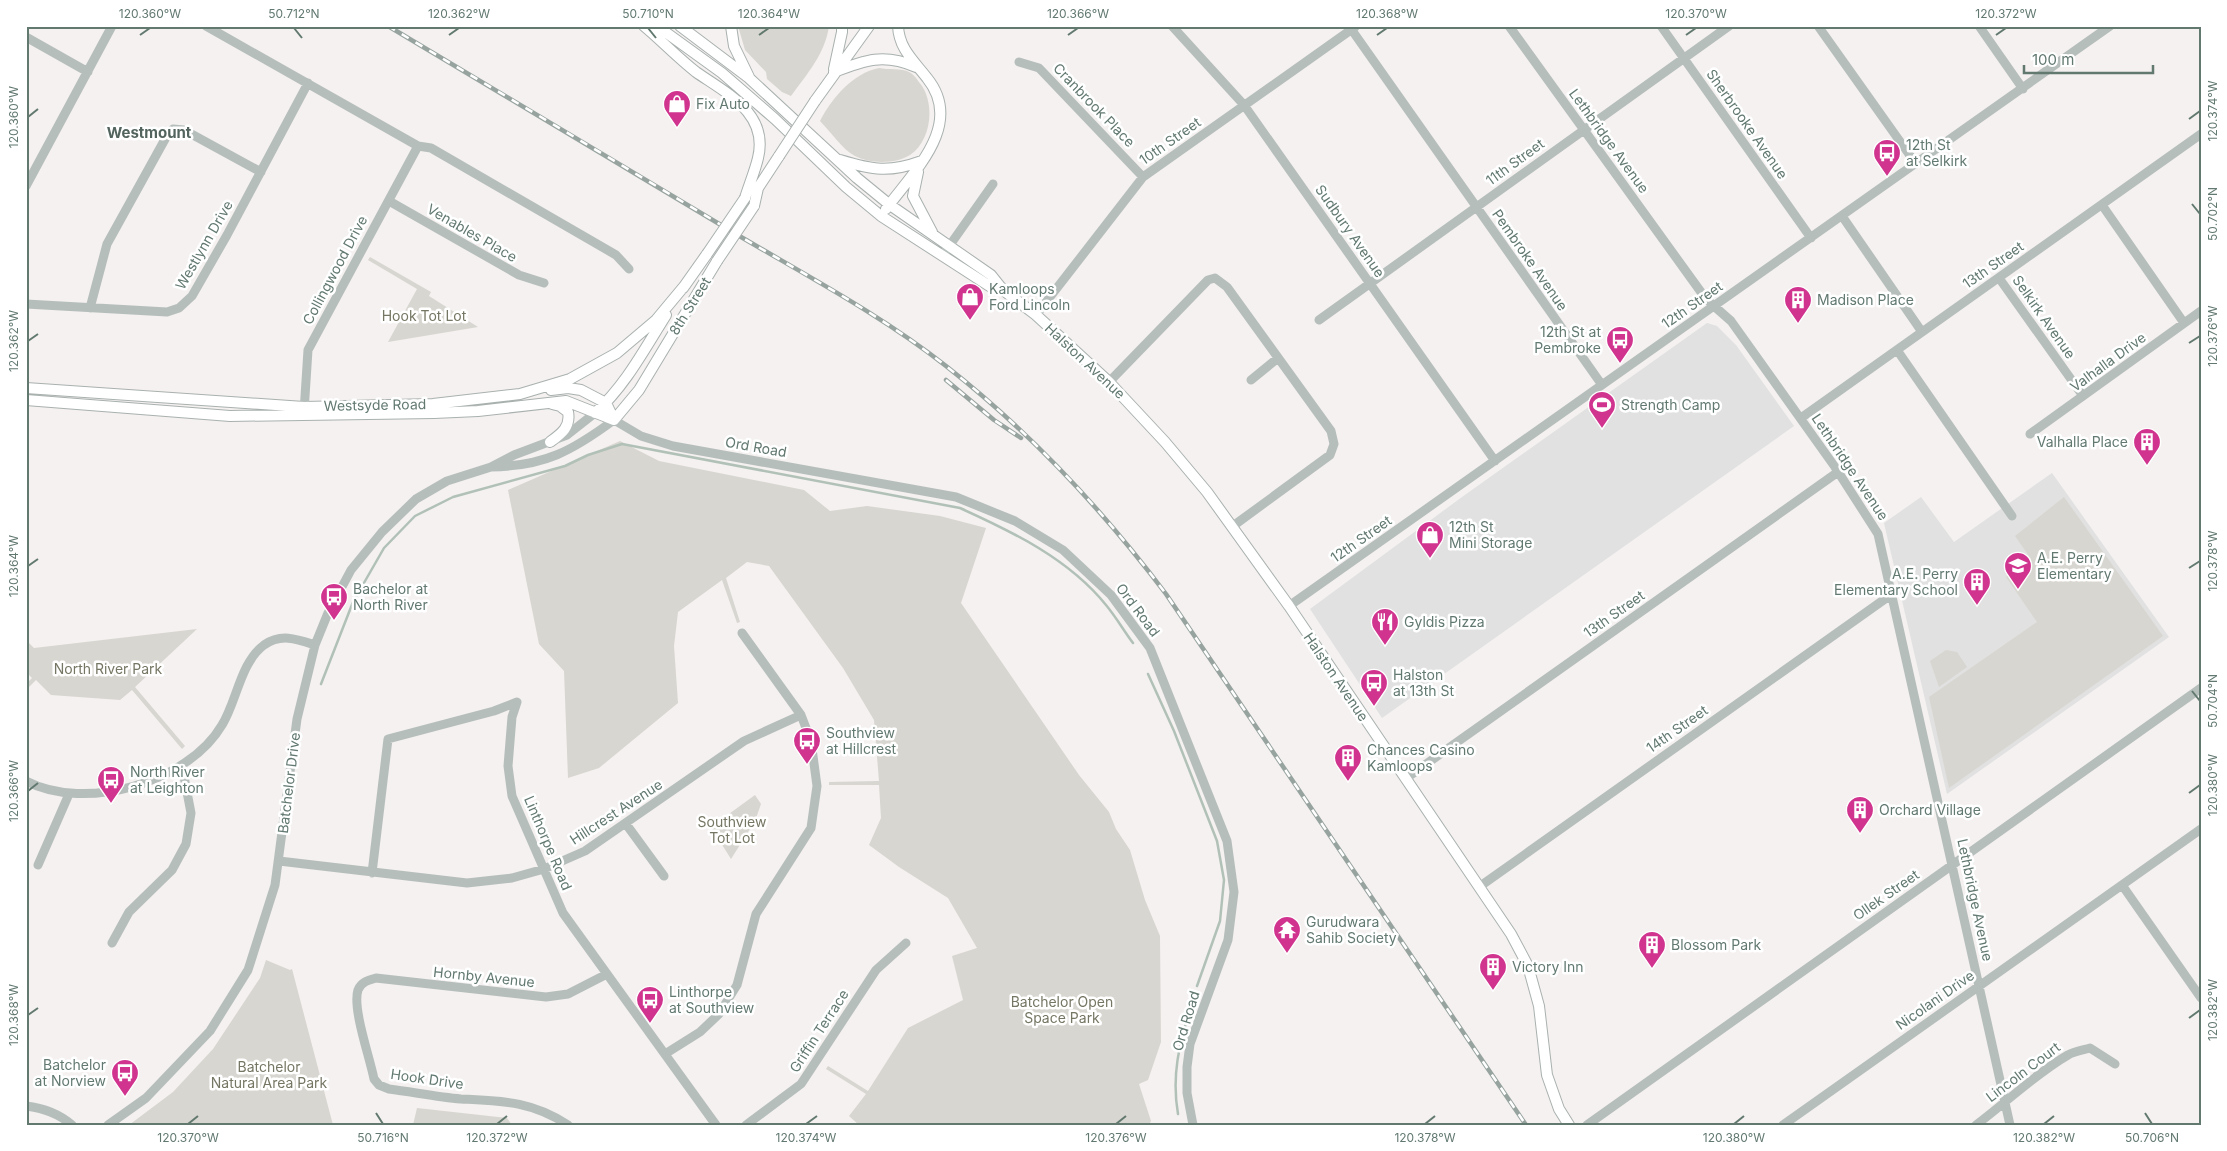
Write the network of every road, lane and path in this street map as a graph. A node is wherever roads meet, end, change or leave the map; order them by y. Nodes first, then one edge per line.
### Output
1 (112, 26) edge
2 (206, 26) edge
3 (644, 26) edge
4 (680, 26) edge
5 (731, 26) edge
6 (842, 26) edge
7 (898, 26) edge
8 (1172, 26) edge
9 (1509, 26) edge
10 (1661, 26) edge
11 (1729, 26) edge
12 (1818, 26) edge
13 (1979, 26) edge
14 (2110, 26) edge
15 (660, 27) edge
16 (1352, 27) edge
17 (869, 28) edge
18 (26, 37) edge
19 (1684, 58) junction
20 (1019, 62) dead end
21 (917, 67) junction
22 (88, 72) junction
23 (833, 73) junction
24 (749, 78) junction
25 (308, 83) junction
26 (2023, 89) junction
27 (1244, 105) junction
28 (1584, 129) junction
29 (2201, 134) edge
30 (418, 146) junction
31 (836, 159) junction
32 (922, 161) junction
33 (1916, 164) junction
34 (261, 172) junction
35 (1143, 176) junction
36 (993, 184) dead end
37 (26, 186) edge
38 (758, 188) junction
39 (745, 198) junction
40 (388, 201) junction
41 (890, 205) junction
42 (2102, 205) junction
43 (1476, 207) junction
44 (882, 216) junction
45 (1842, 216) junction
46 (935, 236) junction
47 (1811, 238) junction
48 (949, 246) junction
49 (943, 256) junction
50 (630, 269) dead end
51 (1999, 278) junction
52 (544, 282) dead end
53 (1370, 283) junction
54 (686, 284) junction
55 (1003, 290) junction
56 (26, 304) edge
57 (1714, 306) junction
58 (90, 308) junction
59 (2201, 311) edge
60 (1036, 315) junction
61 (1319, 320) dead end
62 (2184, 323) junction
63 (1922, 332) junction
64 (1897, 350) junction
65 (1278, 358) junction
66 (1251, 380) dead end
67 (1109, 382) junction
68 (1602, 385) junction
69 (26, 388) edge
70 (520, 394) junction
71 (2083, 396) junction
72 (26, 400) edge
73 (546, 402) junction
74 (606, 403) junction
75 (304, 411) junction
76 (595, 413) junction
77 (1801, 418) junction
78 (614, 420) junction
79 (2030, 434) dead end
80 (550, 442) junction
81 (1495, 461) junction
82 (491, 467) junction
83 (1838, 472) junction
84 (2012, 516) dead end
85 (1233, 526) junction
86 (1892, 594) junction
87 (1288, 606) junction
88 (742, 633) dead end
89 (315, 645) junction
90 (2201, 688) edge
91 (801, 715) junction
92 (182, 766) junction
93 (1404, 779) junction
94 (26, 781) edge
95 (69, 794) junction
96 (626, 824) junction
97 (2201, 828) edge
98 (279, 861) junction
99 (1953, 864) junction
100 (38, 865) dead end
101 (544, 869) junction
102 (372, 873) junction
103 (664, 876) dead end
104 (2122, 885) junction
105 (1479, 887) junction
106 (112, 942) dead end
107 (906, 943) dead end
108 (607, 974) junction
109 (1980, 985) junction
110 (358, 988) joint
111 (2201, 998) edge
112 (665, 1054) junction
113 (2115, 1064) dead end
114 (2006, 1104) junction
115 (26, 1106) edge
116 (72, 1125) edge
117 (108, 1125) edge
118 (568, 1125) edge
119 (716, 1125) edge
120 (746, 1125) edge
121 (1194, 1125) edge
122 (1569, 1125) edge
123 (1588, 1125) edge
124 (1783, 1125) edge
125 (1976, 1125) edge
126 (2010, 1125) edge

1 - 22 street
2 - 25 street
3 - 39 main road
4 - 24 main road, Halston Avenue
5 - 24 main road
6 - 23 main road
7 - 21 main road
8 - 27 street, Sudbury Avenue
9 - 28 street, Lethbridge Avenue
10 - 19 street, Sherbrooke Avenue
11 - 19 street, 11th Street
12 - 33 street
13 - 26 street
14 - 26 street, 12th Street
15 - 44 main road, Halston Avenue
16 - 27 street, 10th Street
16 - 43 street, Pembroke Avenue
17 - 23 main road, 8th Street
18 - 22 street
19 - 28 street, 11th Street
19 - 47 street, Sherbrooke Avenue
20 - 35 street, Cranbrook Place
21 - 23 main road
21 - 32 main road
22 - 37 street
23 - 38 main road, 8th Street, bridge
24 - 31 main road, Halston Avenue
25 - 30 street
25 - 34 street, Westlynn Drive
26 - 33 street, 12th Street
27 - 35 street, 10th Street
27 - 53 street, Sudbury Avenue
28 - 43 street, 11th Street
28 - 57 street, Lethbridge Avenue
29 - 42 street, 13th Street
30 - 40 street, Collingwood Drive
30 - 50 street
31 - 32 main road
31 - 41 main road, Halston Avenue
32 - 41 main road
32 - 46 main road
33 - 45 street, 12th Street
34 - 58 street, Westlynn Drive
34 - 58 street
35 - 60 street, 10th Street
36 - 48 street
38 - 39 main road, 8th Street
38 - 78 main road, 8th Street, bridge
39 - 54 main road, 8th Street, bridge
40 - 52 street, Venables Place
40 - 75 street, Collingwood Drive
41 - 44 main road
41 - 46 main road, Halston Avenue
42 - 51 street, 13th Street
42 - 62 street
43 - 53 street, 11th Street
43 - 68 street, Pembroke Avenue
44 - 49 main road, Halston Avenue
45 - 47 street, 12th Street
45 - 63 street
46 - 48 main road, Halston Avenue
47 - 57 street, 12th Street
48 - 49 street
48 - 55 main road, Halston Avenue
49 - 55 main road, Halston Avenue
51 - 63 street, 13th Street
51 - 71 street, Selkirk Avenue
53 - 61 street, 11th Street
53 - 81 street, Sudbury Avenue
54 - 70 main road, Westsyde Road
54 - 74 main road, 8th Street
55 - 60 main road, Halston Avenue
56 - 58 street, Westlynn Drive
57 - 68 street, 12th Street
57 - 77 street, Lethbridge Avenue
59 - 62 street, Valhalla Drive
60 - 67 main road, Halston Avenue
62 - 71 street, Valhalla Drive
63 - 64 street, 13th Street
64 - 77 street, 13th Street
64 - 84 street
65 - 66 street
65 - 67 street
65 - 85 street
67 - 85 main road, Halston Avenue
68 - 81 street, 12th Street
69 - 75 main road, Westsyde Road
70 - 74 main road
70 - 75 main road, Westsyde Road
71 - 79 street, Valhalla Drive
72 - 75 main road, Westsyde Road
73 - 75 main road, Westsyde Road
73 - 76 main road, Westsyde Road
73 - 80 main road
74 - 76 main road, Batchelor Drive
74 - 78 main road
76 - 78 main road, Westsyde Road
76 - 80 street, Batchelor Drive
77 - 83 street, Lethbridge Avenue
78 - 82 street, Batchelor Drive
78 - 121 street, Ord Road
80 - 82 street, Batchelor Drive
81 - 87 street, 12th Street
82 - 89 street, Batchelor Drive
83 - 86 street, Lethbridge Avenue
83 - 93 street, 13th Street
85 - 87 main road, Halston Avenue
86 - 99 street, Lethbridge Avenue
86 - 105 street, 14th Street
87 - 93 main road, Halston Avenue
88 - 91 street
89 - 92 street
89 - 98 street, Batchelor Drive
90 - 99 street, Ollek Street
91 - 96 street, Hillcrest Avenue
91 - 112 street
92 - 95 street
92 - 106 street
93 - 105 main road, Halston Avenue
94 - 95 street
95 - 100 street
96 - 101 street, Hillcrest Avenue
96 - 103 street
97 - 104 street, Nicolani Drive
98 - 102 street, Hillcrest Avenue
98 - 117 street, Batchelor Drive
99 - 109 street, Lethbridge Avenue
99 - 123 street, Ollek Street
101 - 102 street, Hillcrest Avenue
101 - 102 street, Linthorpe Road
101 - 108 street, Linthorpe Road
104 - 109 street, Nicolani Drive
104 - 111 street
105 - 122 main road, Halston Avenue
107 - 120 street, Griffin Terrace
108 - 110 street, Hornby Avenue
108 - 112 street, Linthorpe Road
109 - 114 street, Lethbridge Avenue
109 - 124 street, Nicolani Drive
110 - 118 street, Hook Drive
112 - 119 street, Linthorpe Road
113 - 114 street, Lincoln Court
114 - 125 street, Lincoln Court
114 - 126 street, Lethbridge Avenue
115 - 116 street

